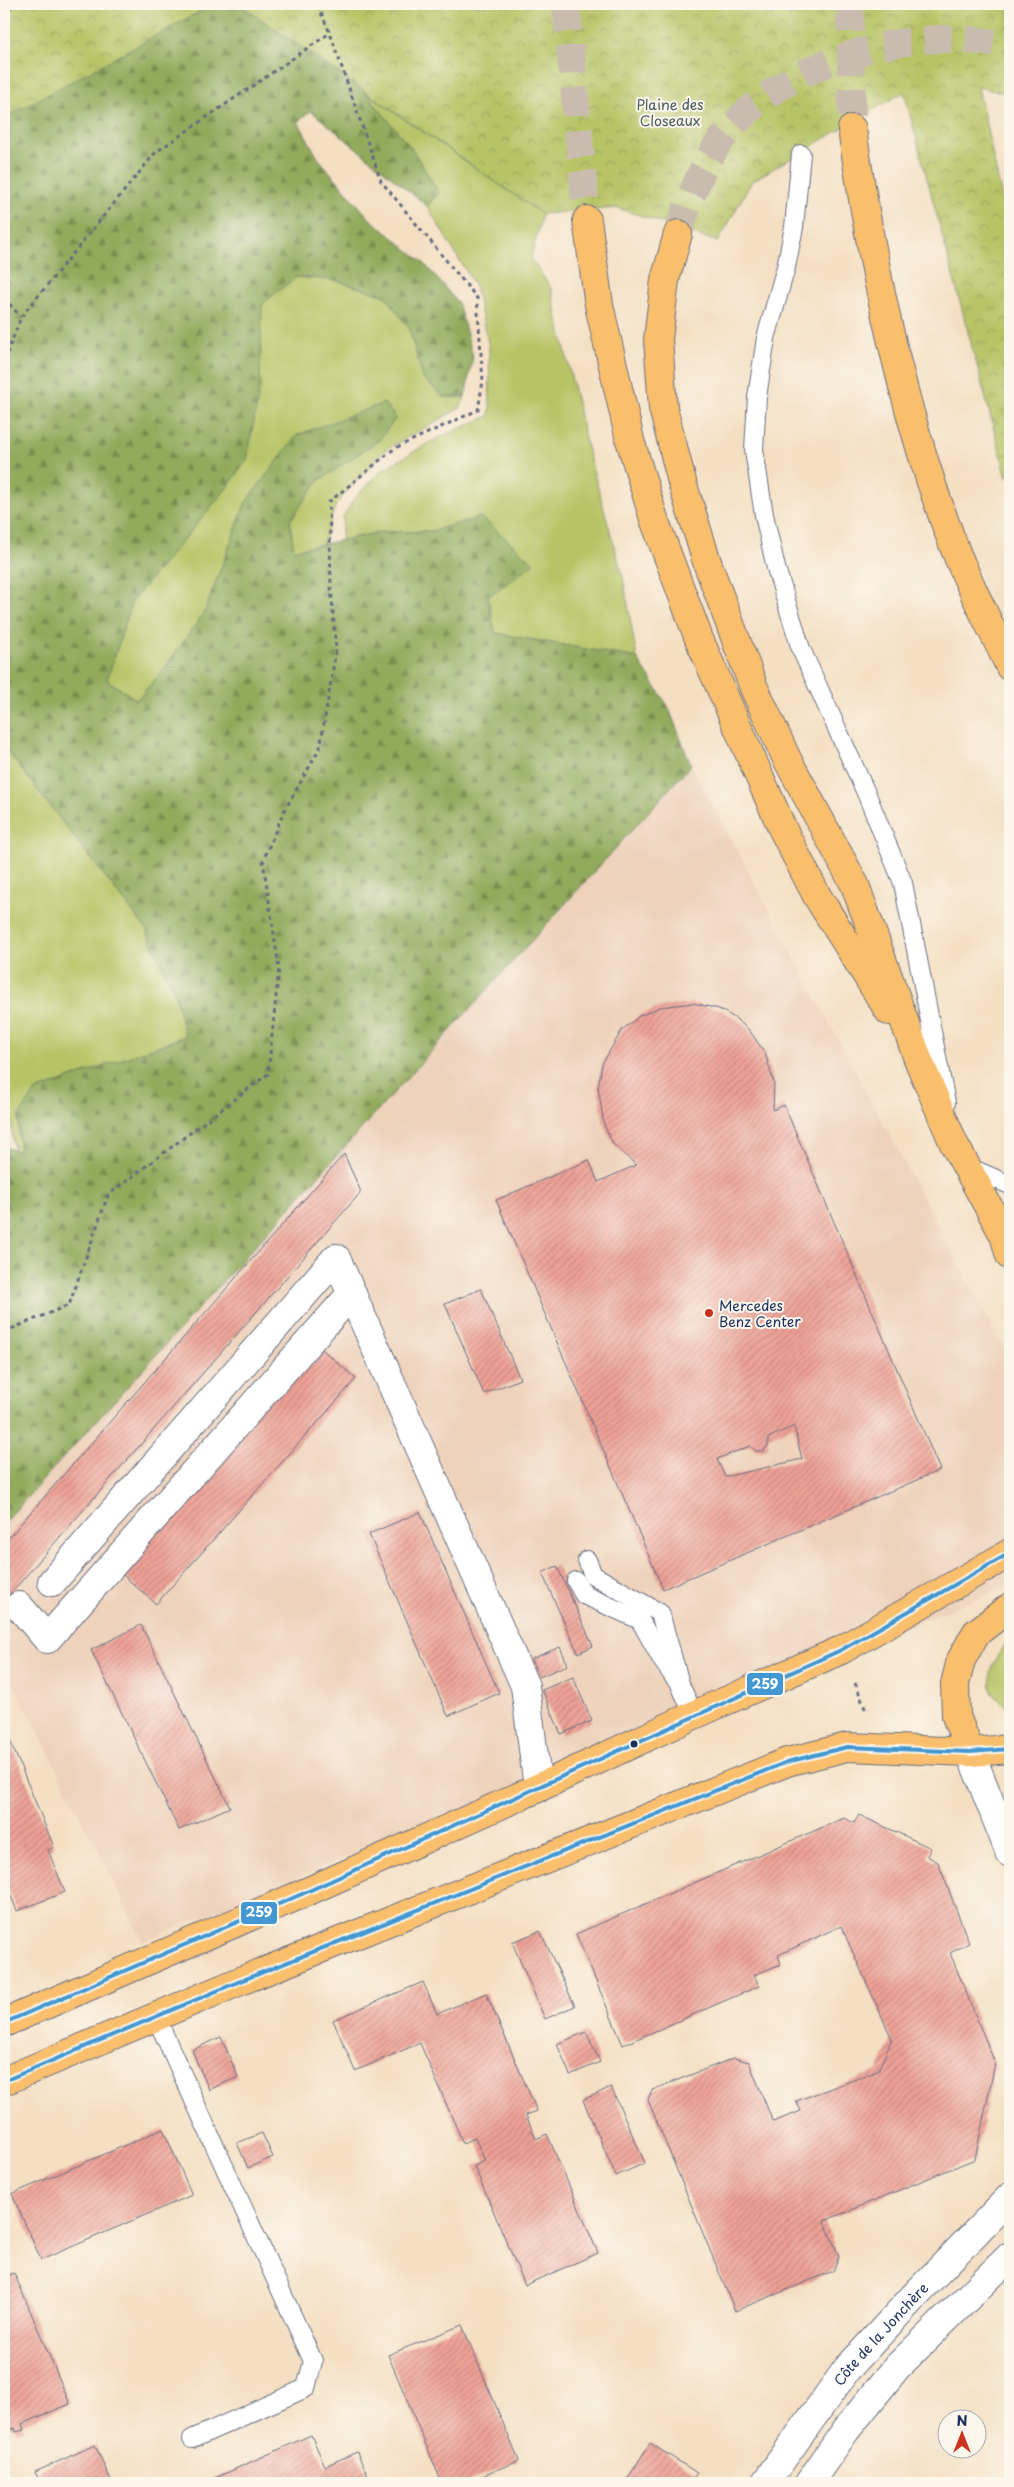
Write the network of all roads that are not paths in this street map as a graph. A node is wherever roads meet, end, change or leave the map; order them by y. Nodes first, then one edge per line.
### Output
1 (852, 129) tunnel mouth
2 (801, 154) dead end
3 (587, 220) tunnel mouth
4 (678, 234) tunnel mouth
5 (1010, 667) edge
6 (918, 1059) junction
7 (960, 1155) junction
8 (1010, 1185) edge
9 (1008, 1244) edge
10 (352, 1293) junction
11 (1010, 1553) edge
12 (587, 1560) dead end
13 (576, 1581) dead end
14 (52, 1582) dead end
15 (18, 1606) dead end
16 (1010, 1607) edge
17 (682, 1687) junction
18 (694, 1715) junction
19 (1010, 1749) edge
20 (970, 1752) junction
21 (538, 1788) junction
22 (1010, 1853) edge
23 (156, 2017) junction
24 (4, 2023) edge
25 (4, 2081) edge
26 (1010, 2197) edge
27 (1010, 2256) edge
28 (192, 2439) dead end
29 (765, 2483) edge
30 (809, 2483) edge

1 - 5 main road
2 - 7 lane
3 - 6 main road
4 - 6 main road
6 - 7 main road
7 - 8 lane
7 - 9 main road
10 - 14 street
10 - 15 street
10 - 21 street
11 - 18 main road
12 - 17 lane
13 - 17 lane
16 - 20 main road
17 - 18 lane
18 - 21 main road
19 - 20 main road
20 - 22 street
20 - 23 main road
21 - 24 main road
23 - 25 main road
23 - 28 lane
26 - 29 street, Côte de la Jonchère
27 - 30 street

